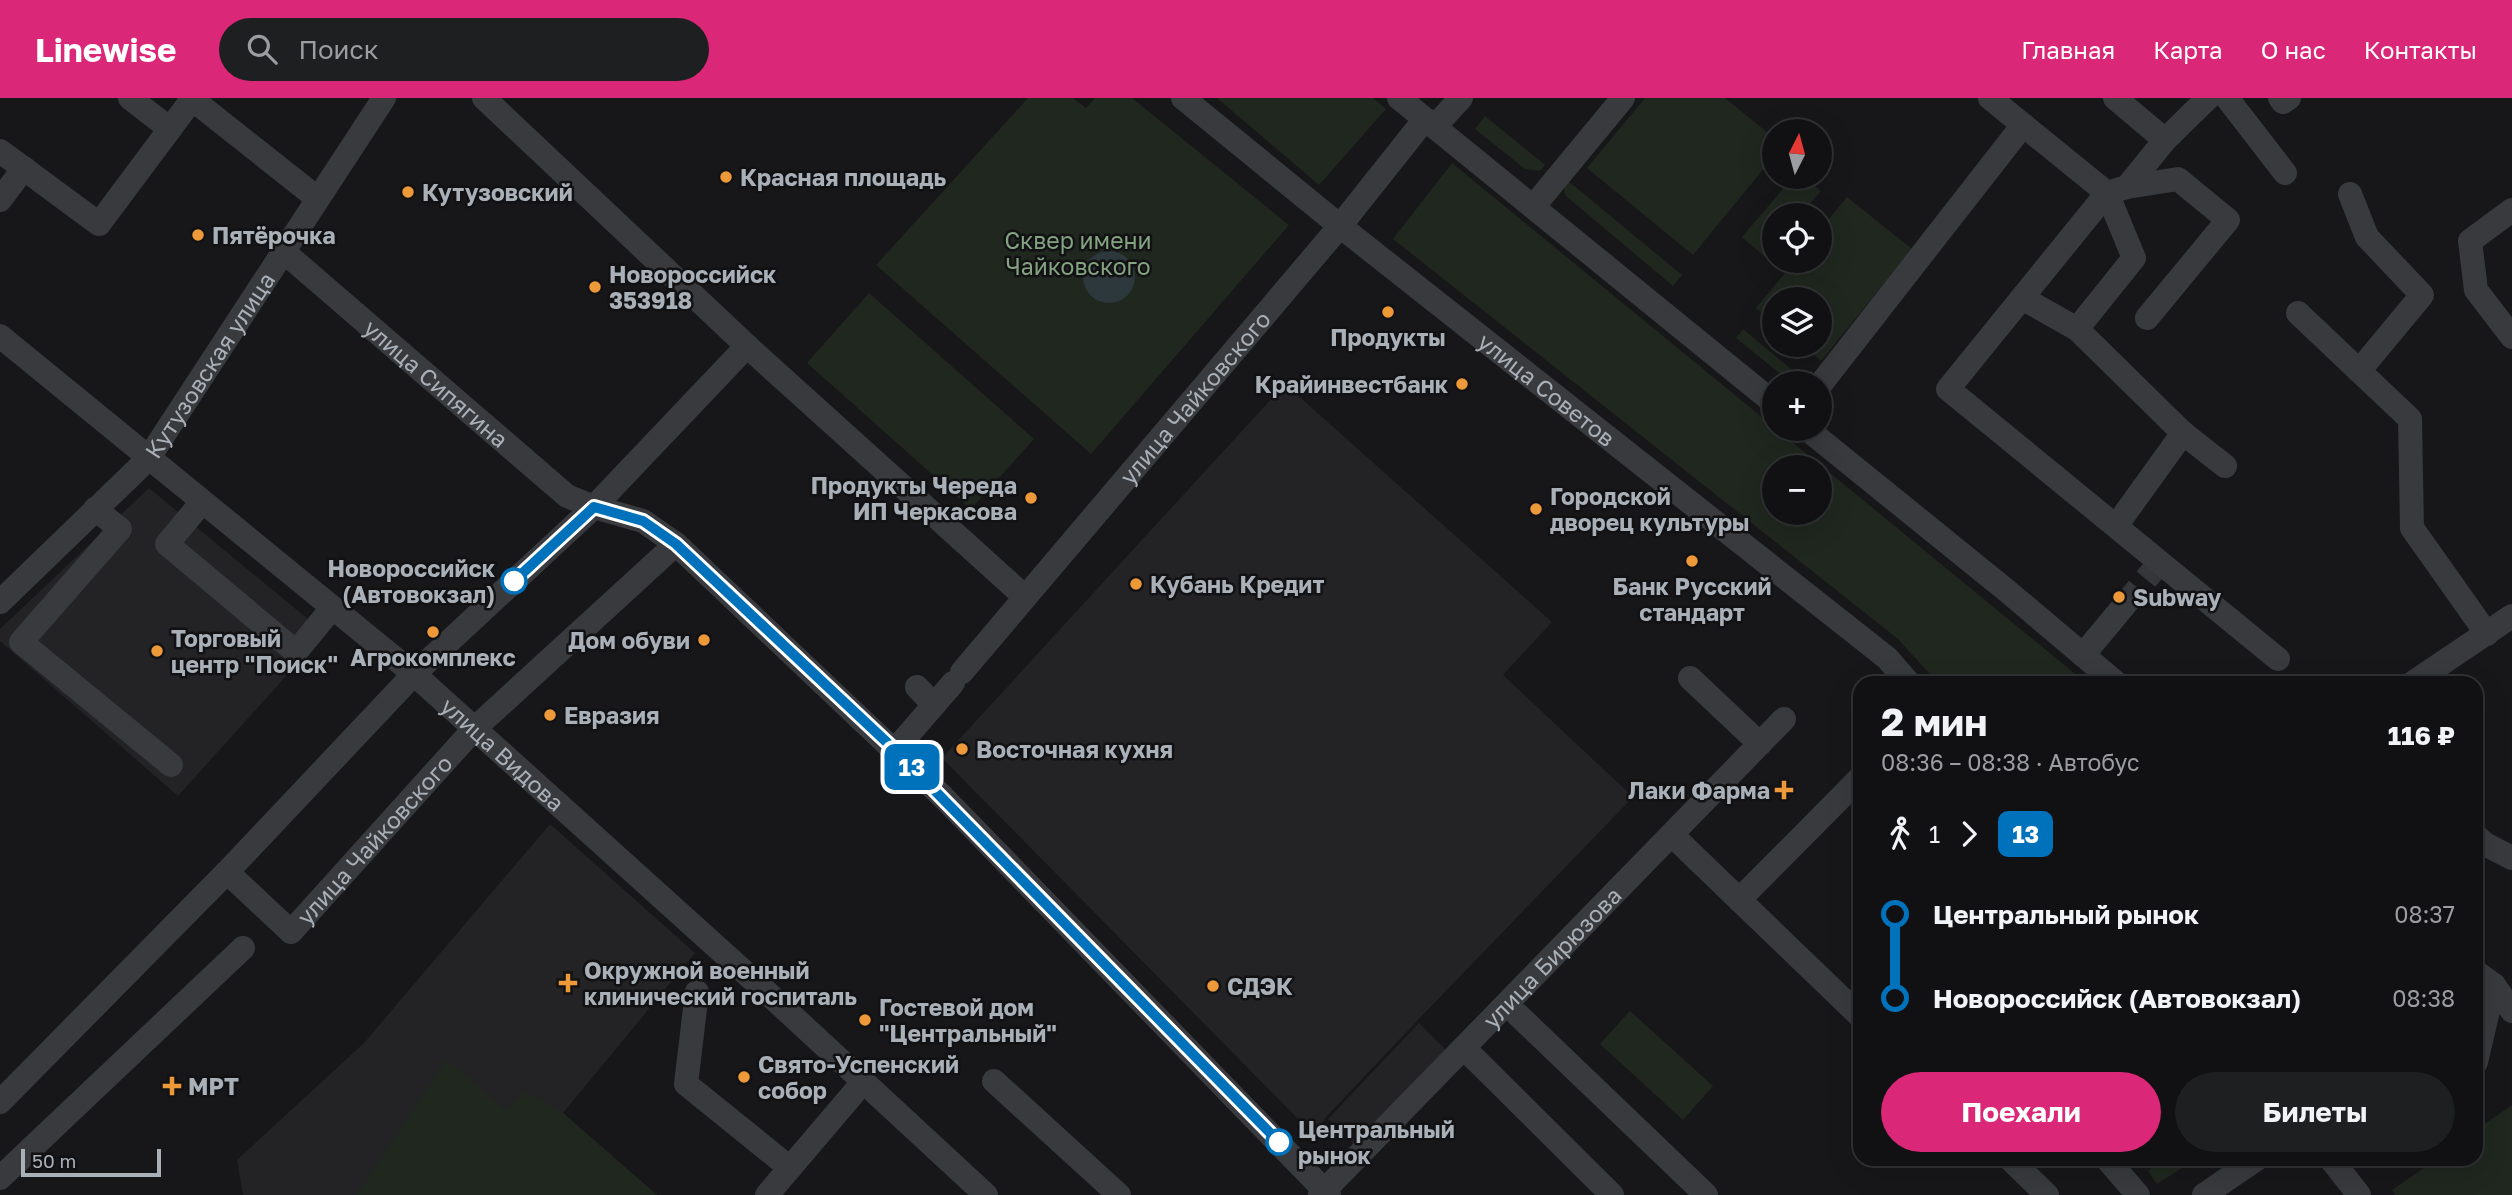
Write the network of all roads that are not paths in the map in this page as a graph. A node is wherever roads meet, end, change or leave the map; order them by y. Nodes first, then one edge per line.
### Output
1 (130, 98) edge
2 (193, 98) edge
3 (384, 98) edge
4 (484, 98) edge
5 (1183, 98) edge
6 (1399, 98) edge
7 (1461, 98) edge
8 (1623, 98) edge
9 (1990, 98) edge
10 (2115, 98) edge
11 (2208, 98) edge
12 (2227, 98) edge
13 (2280, 98) edge
14 (2288, 98) edge
15 (1430, 123) junction
16 (2024, 125) junction
17 (170, 129) junction
18 (2165, 140) junction
19 (0, 151) edge
20 (24, 168) junction
21 (2286, 173) dead end
22 (2117, 190) junction
23 (2350, 194) dead end
24 (317, 198) junction
25 (0, 200) edge
26 (1533, 207) junction
27 (2512, 210) edge
28 (1340, 226) junction
29 (284, 252) junction
30 (2022, 298) junction
31 (2298, 313) dead end
32 (2147, 318) dead end
33 (2077, 329) junction
34 (0, 336) edge
35 (2512, 337) edge
36 (747, 346) junction
37 (1831, 371) edge
38 (2359, 371) junction
39 (1762, 392) edge
40 (2183, 433) junction
41 (1822, 441) edge
42 (148, 458) junction
43 (2225, 466) dead end
44 (202, 502) junction
45 (594, 507) junction
46 (95, 509) junction
47 (2116, 526) junction
48 (676, 544) junction
49 (1025, 597) junction
50 (0, 602) edge
51 (2123, 607) tunnel mouth
52 (332, 608) junction
53 (2512, 616) edge
54 (2487, 634) junction
55 (2083, 655) junction
56 (2278, 659) dead end
57 (414, 674) junction
58 (1903, 676) edge
59 (2108, 676) edge
60 (2423, 676) edge
61 (1690, 678) dead end
62 (1784, 719) dead end
63 (474, 729) junction
64 (1760, 744) junction
65 (895, 750) junction
66 (171, 765) dead end
67 (1853, 785) edge
68 (1672, 835) junction
69 (2483, 842) edge
70 (2512, 858) edge
71 (227, 872) junction
72 (1740, 900) junction
73 (243, 948) dead end
74 (2490, 980) edge
75 (697, 992) dead end
76 (1853, 1009) edge
77 (2512, 1011) edge
78 (1517, 1014) dead end
79 (2483, 1021) edge
80 (1472, 1056) dead end
81 (864, 1081) junction
82 (994, 1081) dead end
83 (0, 1102) edge
84 (31, 1148) junction
85 (0, 1150) edge
86 (2016, 1166) edge
87 (2113, 1166) edge
88 (2246, 1166) edge
89 (2336, 1166) edge
90 (790, 1168) junction
91 (0, 1178) edge
92 (1324, 1194) edge
93 (767, 1195) edge
94 (986, 1195) edge
95 (1119, 1195) edge
96 (1612, 1195) edge
97 (1706, 1195) edge
98 (2047, 1195) edge
99 (2137, 1195) edge
100 (2204, 1195) edge
101 (2358, 1195) edge

1 - 17 street
2 - 17 street
2 - 24 street
3 - 24 street, Кутузовская улица
4 - 36 street
5 - 28 street, улица Советов
6 - 15 street
7 - 15 street, улица Чайковского
8 - 26 street
9 - 16 street
10 - 18 street
11 - 18 street
12 - 21 street
13 - 14 street
15 - 26 street
15 - 28 street, улица Чайковского
16 - 22 street
16 - 37 street
17 - 20 street
18 - 22 street
19 - 20 street
20 - 25 street
22 - 30 street
22 - 32 street
22 - 33 street
23 - 38 street
24 - 29 street, Кутузовская улица
26 - 39 street
27 - 35 street
28 - 49 street, улица Чайковского
28 - 58 street, улица Советов
29 - 42 street, Кутузовская улица
29 - 45 street, улица Сипягина
30 - 33 street
30 - 47 street
31 - 38 street
33 - 40 street
34 - 42 street, улица Видова
36 - 45 street
36 - 49 street
38 - 54 street
40 - 43 street
40 - 47 street
41 - 55 street
42 - 44 street, улица Видова
42 - 46 street, Кутузовская улица
44 - 52 street, улица Видова
44 - 52 street
45 - 48 street, улица Сипягина
45 - 57 street
46 - 50 street, Кутузовская улица
46 - 66 street
47 - 56 street
48 - 63 street, улица Чайковского
48 - 65 street
49 - 65 street, улица Чайковского
51 - 55 street
52 - 57 street, улица Видова
53 - 54 street
54 - 60 street
55 - 59 street
57 - 63 street, улица Видова
57 - 71 street
61 - 64 street
62 - 64 street, улица Бирюзова
63 - 71 street, улица Чайковского
63 - 81 street, улица Видова
64 - 68 street, улица Бирюзова
65 - 92 street
67 - 72 street
68 - 72 street
68 - 92 street, улица Бирюзова
69 - 70 street
71 - 83 street
72 - 76 street
73 - 84 street
74 - 77 street
74 - 79 street
75 - 90 street
78 - 97 street
80 - 96 street
81 - 90 street
81 - 94 street, улица Видова
82 - 95 street
84 - 85 street
84 - 91 street
86 - 98 street
87 - 99 street
88 - 100 street
89 - 101 street
90 - 93 street

